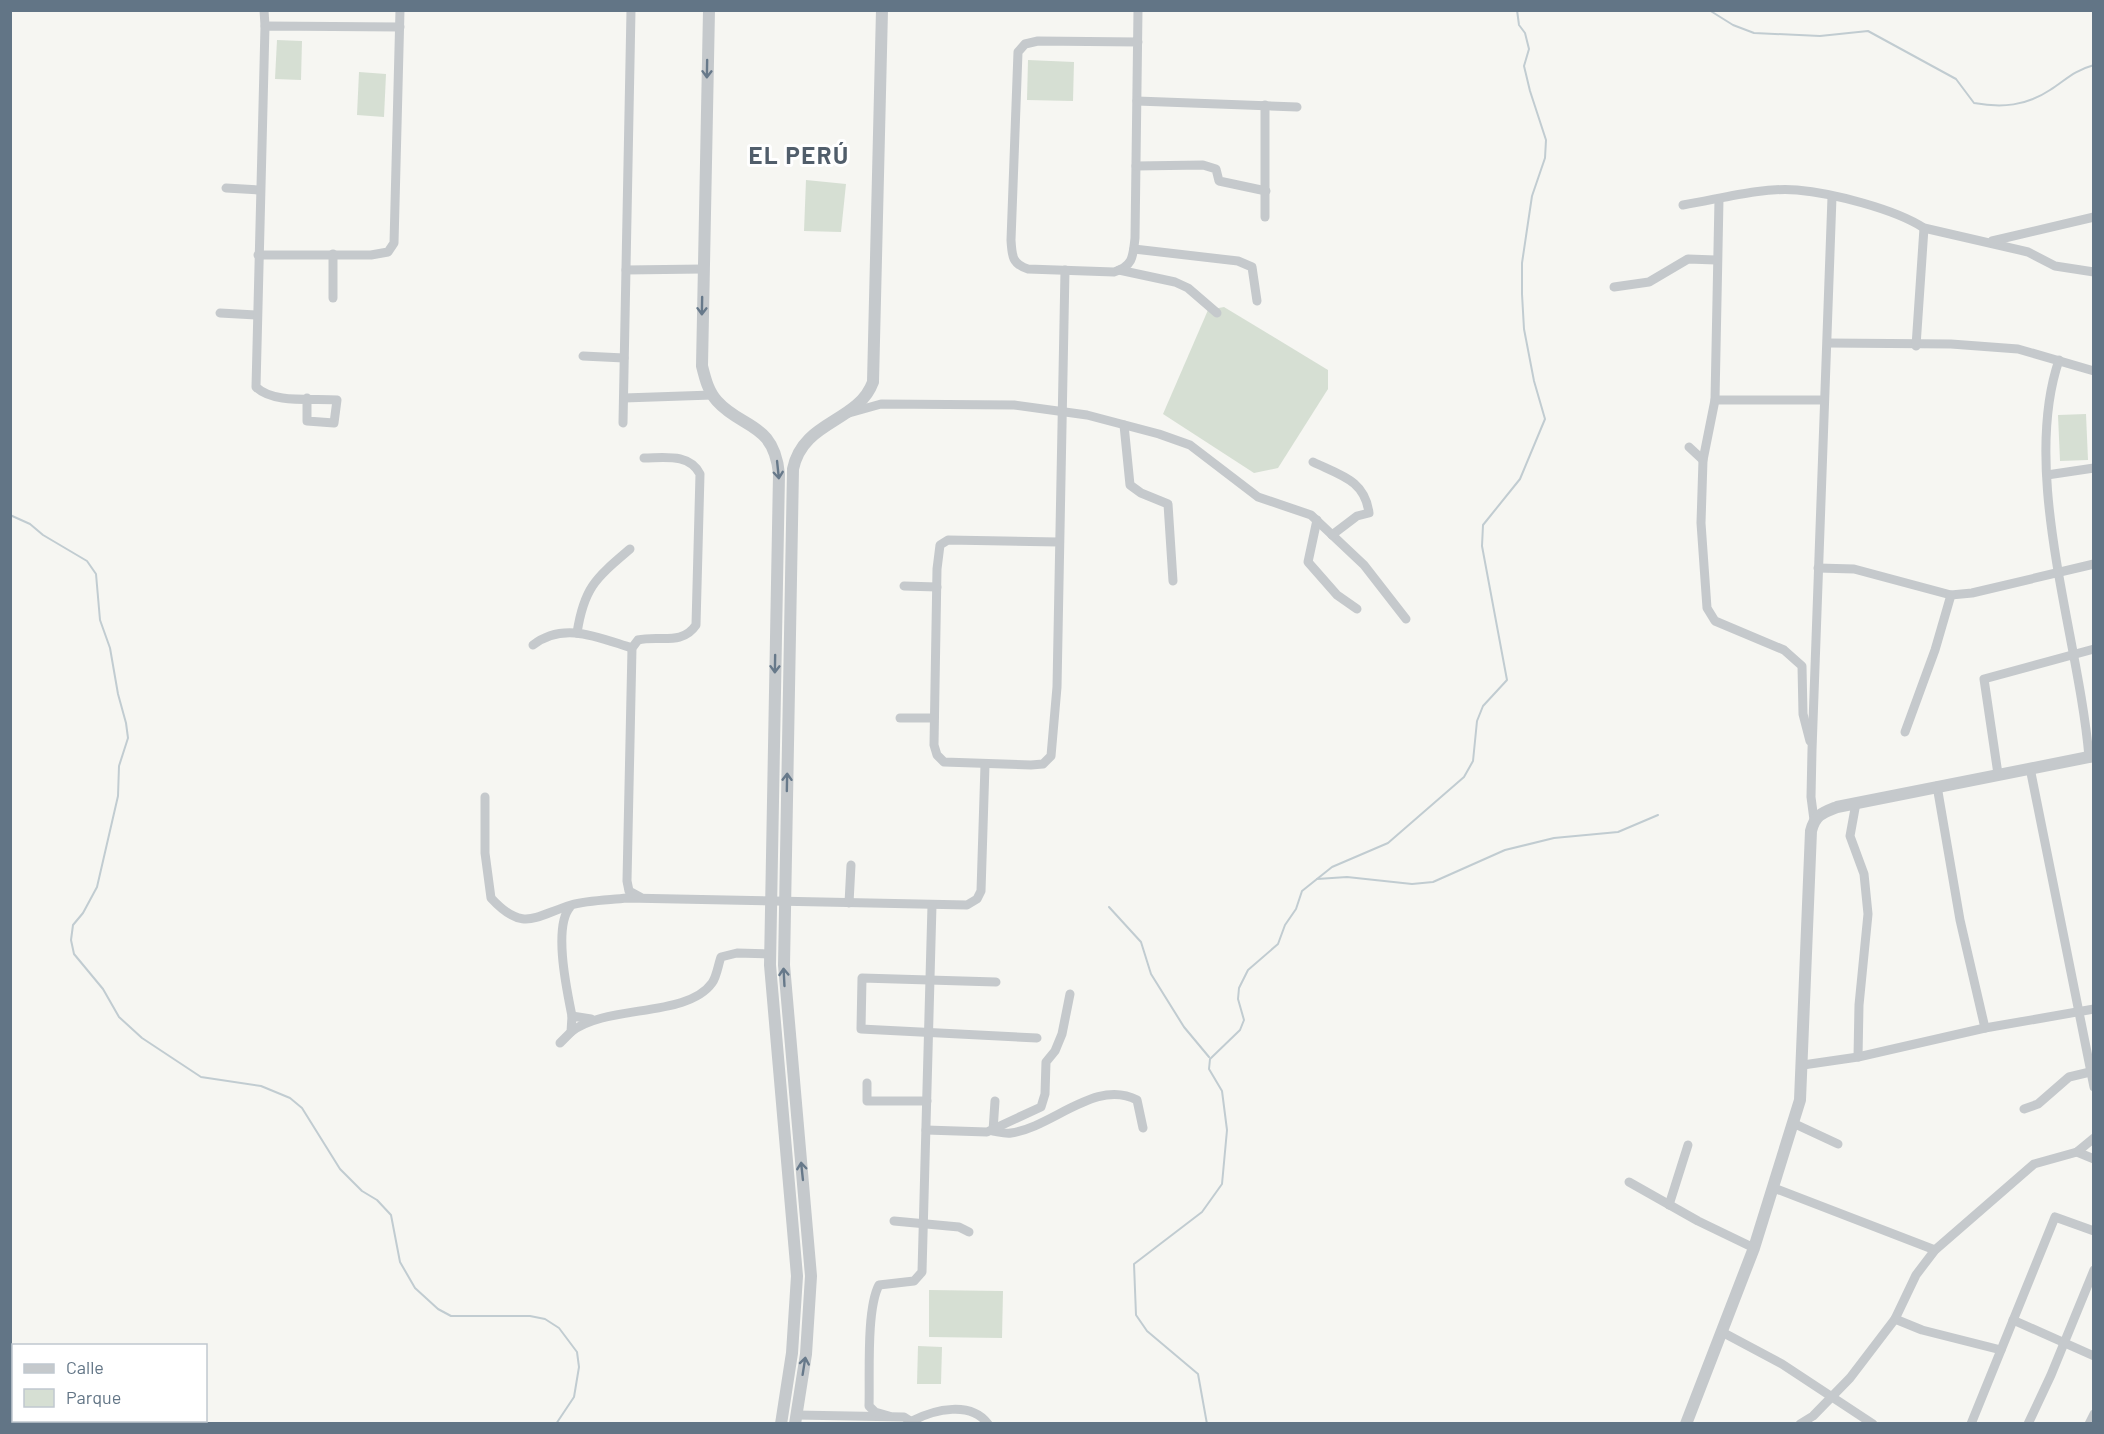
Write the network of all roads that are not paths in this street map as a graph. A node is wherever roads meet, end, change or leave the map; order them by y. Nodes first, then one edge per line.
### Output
1 (264, 10) edge
2 (400, 10) edge
3 (631, 10) edge
4 (709, 10) edge
5 (882, 10) edge
6 (1138, 10) edge
7 (266, 26) junction
8 (400, 27) junction
9 (1138, 42) junction
10 (1137, 101) junction
11 (1265, 105) junction
12 (1297, 107) dead end
13 (1136, 166) junction
14 (226, 188) dead end
15 (260, 190) junction
16 (1266, 191) junction
17 (1832, 197) junction
18 (1719, 199) junction
19 (1683, 205) dead end
20 (1266, 217) dead end
21 (2094, 217) edge
22 (1924, 228) junction
23 (1990, 242) junction
24 (1134, 249) junction
25 (333, 254) junction
26 (258, 255) junction
27 (1716, 260) junction
28 (703, 269) junction
29 (626, 270) junction
30 (1065, 270) junction
31 (1119, 270) junction
32 (2094, 272) edge
33 (1614, 287) dead end
34 (333, 298) dead end
35 (1257, 301) dead end
36 (220, 313) dead end
37 (1217, 313) dead end
38 (257, 315) junction
39 (1828, 343) junction
40 (1916, 346) junction
41 (583, 356) dead end
42 (624, 358) junction
43 (2059, 360) junction
44 (2094, 371) edge
45 (712, 395) junction
46 (307, 398) dead end
47 (624, 398) junction
48 (1715, 400) junction
49 (1823, 400) junction
50 (1061, 411) junction
51 (840, 416) junction
52 (623, 423) dead end
53 (1124, 425) junction
54 (1689, 447) dead end
55 (644, 458) dead end
56 (1703, 460) junction
57 (1313, 462) dead end
58 (2094, 468) edge
59 (2047, 475) junction
60 (1317, 520) junction
61 (1332, 535) junction
62 (1058, 542) junction
63 (630, 549) dead end
64 (2094, 564) edge
65 (1818, 568) junction
66 (2060, 574) junction
67 (1173, 581) dead end
68 (904, 585) dead end
69 (937, 587) junction
70 (1951, 595) junction
71 (1357, 609) dead end
72 (1406, 619) dead end
73 (577, 633) junction
74 (533, 645) dead end
75 (632, 648) junction
76 (2094, 649) edge
77 (2074, 654) junction
78 (900, 718) dead end
79 (934, 718) junction
80 (1905, 732) dead end
81 (1812, 750) junction
82 (2091, 756) edge
83 (985, 765) junction
84 (2030, 768) junction
85 (1998, 774) junction
86 (1937, 786) junction
87 (485, 797) dead end
88 (1856, 803) junction
89 (1814, 820) junction
90 (851, 865) dead end
91 (648, 899) junction
92 (771, 901) junction
93 (785, 902) junction
94 (849, 903) junction
95 (572, 905) junction
96 (932, 905) junction
97 (770, 954) junction
98 (930, 979) junction
99 (996, 982) dead end
100 (1070, 994) dead end
101 (2094, 1009) edge
102 (2078, 1012) junction
103 (572, 1016) junction
104 (591, 1019) junction
105 (1985, 1028) junction
106 (929, 1031) junction
107 (571, 1032) junction
108 (1037, 1038) dead end
109 (560, 1043) dead end
110 (1858, 1057) junction
111 (1803, 1065) junction
112 (2090, 1072) junction
113 (867, 1083) dead end
114 (2094, 1087) edge
115 (927, 1101) junction
116 (995, 1101) dead end
117 (2024, 1109) dead end
118 (1795, 1124) junction
119 (1143, 1128) dead end
120 (927, 1130) junction
121 (993, 1131) junction
122 (2094, 1138) edge
123 (1838, 1144) dead end
124 (1688, 1145) dead end
125 (2077, 1152) junction
126 (2094, 1159) edge
127 (1629, 1182) dead end
128 (1774, 1188) junction
129 (1669, 1205) junction
130 (894, 1221) dead end
131 (924, 1222) junction
132 (2094, 1231) edge
133 (969, 1232) dead end
134 (1755, 1248) junction
135 (1935, 1250) junction
136 (2094, 1270) edge
137 (1895, 1319) junction
138 (2013, 1320) junction
139 (1722, 1332) junction
140 (2063, 1342) junction
141 (2001, 1350) junction
142 (2094, 1356) edge
143 (1831, 1397) junction
144 (869, 1406) junction
145 (2094, 1414) edge
146 (860, 1416) junction
147 (889, 1416) junction
148 (795, 1419) edge
149 (914, 1422) edge
150 (781, 1424) edge
151 (988, 1424) edge
152 (1686, 1424) edge
153 (1800, 1424) edge
154 (1873, 1424) edge
155 (1971, 1424) edge
156 (2028, 1424) edge
157 (2089, 1424) edge

1 - 7 street
2 - 8 street
3 - 29 street
4 -> 28 street
5 - 51 street
6 - 9 street
7 - 8 street
7 - 15 street
8 - 25 street
9 - 10 street
9 - 30 street
10 - 11 street
10 - 13 street
11 - 12 street
11 - 16 street
13 - 16 street
13 - 24 street
14 - 15 street
15 - 26 street
16 - 20 street
17 - 18 street
17 - 22 street
17 - 39 street
18 - 19 street
18 - 27 street
21 - 23 street
22 - 23 street
22 - 40 street
23 - 32 street
24 - 31 street
24 - 35 street
25 - 26 street
25 - 34 street
26 - 38 street
27 - 33 street
27 - 48 street
28 - 29 street
28 -> 45 street
29 - 42 street
30 - 31 street
30 - 50 street
31 - 37 street
36 - 38 street
38 - 46 street
39 - 40 street
39 - 49 street
40 - 43 street
41 - 42 street
42 - 47 street
43 - 44 street
43 - 59 street
45 - 47 street
45 -> 92 street
47 - 52 street
48 - 49 street
48 - 56 street
49 - 65 street
50 - 51 street
50 - 53 street
50 - 62 street
93 -> 51 street
53 - 60 street
53 - 67 street
54 - 56 street
55 - 75 street
56 - 81 street
57 - 61 street
58 - 59 street
59 - 66 street
60 - 61 street
60 - 71 street
61 - 72 street
62 - 69 street
62 - 83 street
63 - 73 street
64 - 66 street
65 - 70 street
65 - 81 street
66 - 70 street
66 - 77 street
68 - 69 street
69 - 79 street
70 - 80 street
73 - 74 street
73 - 75 street
75 - 91 street
76 - 77 street
77 - 82 street
77 - 85 street
78 - 79 street
79 - 83 street
81 - 89 street
82 - 84 street
83 - 96 street
84 - 85 street
84 - 102 street
85 - 86 street
86 - 88 street
86 - 105 street
87 - 95 street
88 - 89 street
88 - 110 street
89 - 111 street
90 - 94 street
91 - 92 street
91 - 95 street
92 - 93 street
92 - 97 street
93 - 94 street
148 -> 93 street
94 - 96 street
95 - 103 street
96 - 98 street
97 - 104 street
97 - 150 street
98 - 99 street
98 - 106 street
98 - 106 street
100 - 121 street
101 - 102 street
102 - 105 street
102 - 112 street
103 - 104 street
103 - 107 street
104 - 107 street
105 - 110 street
106 - 108 street
106 - 115 street
107 - 109 street
110 - 111 street
111 - 118 street
112 - 114 street
112 - 117 street
113 - 115 street
115 - 120 street
116 - 121 street
118 - 123 street
118 - 128 street
119 - 121 street
120 - 121 street
120 - 131 street
122 - 125 street
124 - 129 street
125 - 126 street
125 - 135 street
127 - 129 street
128 - 134 street
128 - 135 street
129 - 134 street
130 - 131 street
131 - 133 street
131 - 144 street
132 - 138 street
134 - 139 street
135 - 137 street
136 - 140 street
137 - 141 street
137 - 143 street
138 - 140 street
138 - 141 street
139 - 143 street
139 - 152 street
140 - 142 street
140 - 156 street
141 - 155 street
143 - 153 street
143 - 154 street
144 - 146 street
144 - 147 street
145 - 157 street
146 - 147 street
146 - 148 street
147 - 149 street
149 - 151 street

